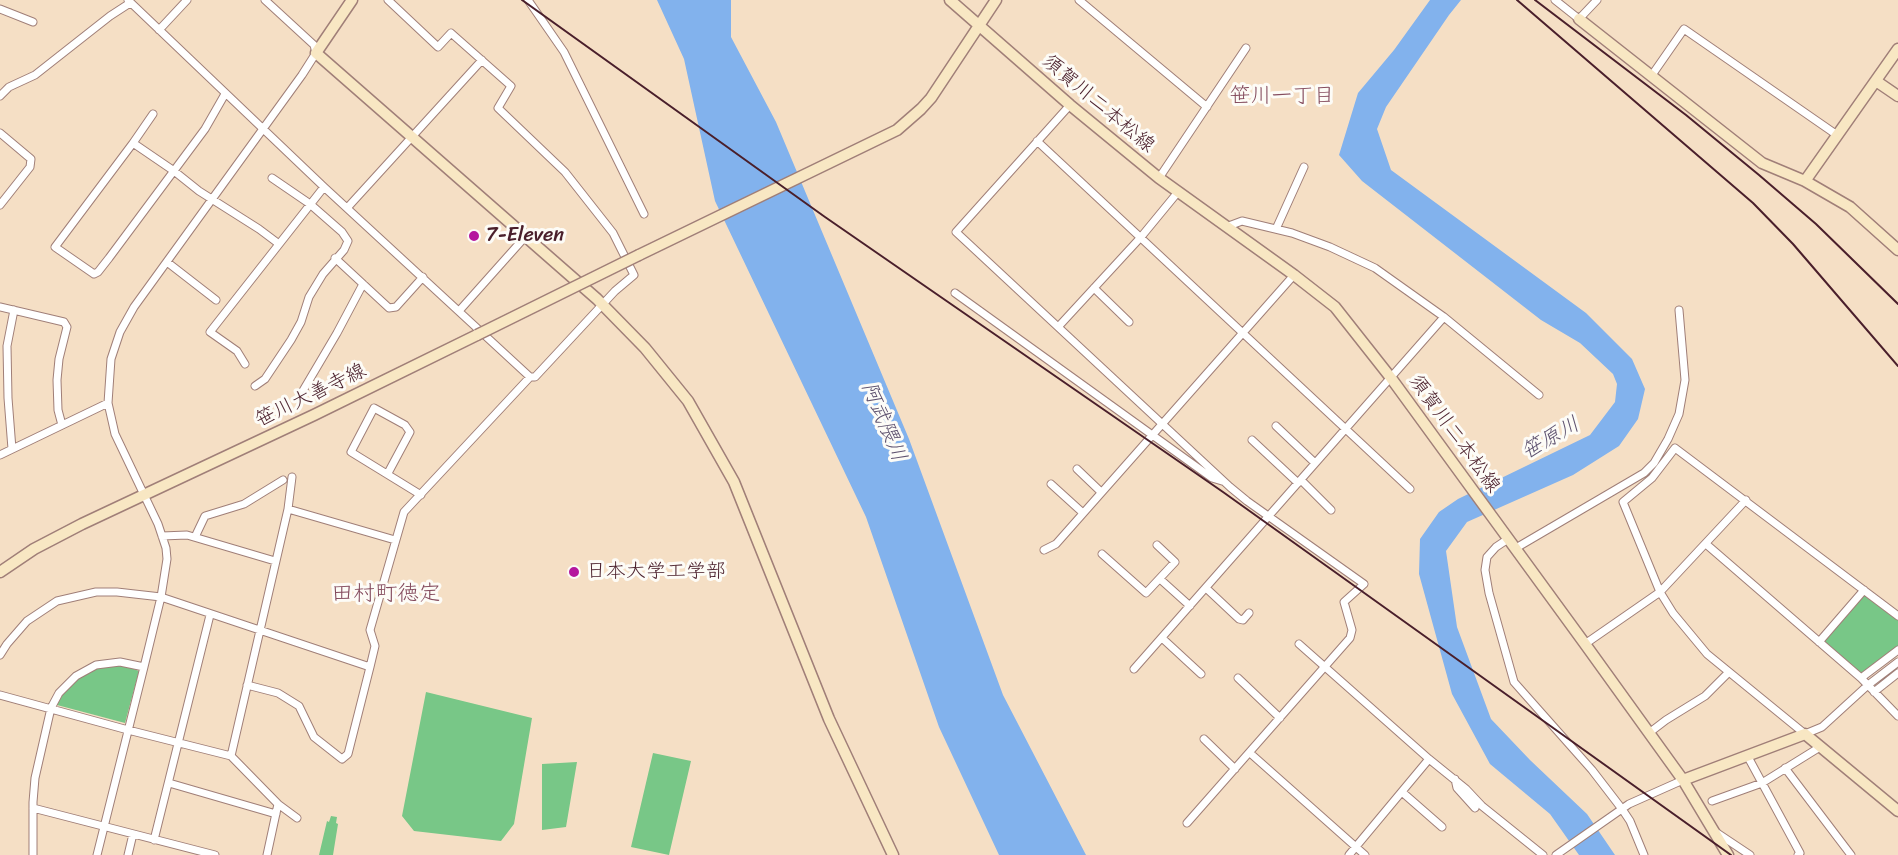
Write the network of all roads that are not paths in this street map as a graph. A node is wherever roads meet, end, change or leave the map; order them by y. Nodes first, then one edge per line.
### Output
1 (187, 0) edge
2 (265, 0) edge
3 (352, 0) edge
4 (388, 0) edge
5 (528, 0) edge
6 (950, 0) edge
7 (994, 0) edge
8 (1079, 0) edge
9 (1555, 0) edge
10 (1597, 0) edge
11 (129, 2) edge
12 (0, 9) edge
13 (1579, 19) junction
14 (33, 22) dead end
15 (978, 25) junction
16 (159, 30) junction
17 (1246, 48) dead end
18 (1898, 49) edge
19 (316, 53) junction
20 (482, 60) junction
21 (1652, 75) junction
22 (1876, 81) junction
23 (225, 94) junction
24 (0, 96) edge
25 (1898, 96) edge
26 (1070, 105) junction
27 (1207, 107) junction
28 (153, 114) dead end
29 (263, 129) junction
30 (0, 133) edge
31 (1837, 135) junction
32 (412, 138) junction
33 (1038, 141) junction
34 (133, 143) junction
35 (1304, 167) dead end
36 (174, 171) junction
37 (272, 178) dead end
38 (1159, 178) junction
39 (1805, 181) junction
40 (324, 187) junction
41 (1178, 192) junction
42 (213, 199) junction
43 (310, 204) junction
44 (0, 205) edge
45 (348, 207) junction
46 (644, 214) dead end
47 (1226, 227) junction
48 (1276, 230) junction
49 (525, 237) junction
50 (1141, 237) junction
51 (279, 244) junction
52 (1898, 250) edge
53 (335, 258) junction
54 (167, 262) junction
55 (1294, 275) junction
56 (423, 277) junction
57 (363, 284) junction
58 (1094, 288) junction
59 (955, 292) dead end
60 (216, 300) dead end
61 (603, 304) junction
62 (0, 307) edge
63 (14, 310) junction
64 (1679, 310) dead end
65 (459, 311) junction
66 (1444, 317) junction
67 (1129, 322) dead end
68 (1059, 326) junction
69 (1243, 332) junction
70 (245, 364) dead end
71 (530, 377) junction
72 (1390, 378) junction
73 (255, 386) dead end
74 (301, 393) dead end
75 (1539, 395) dead end
76 (108, 403) junction
77 (1163, 423) junction
78 (62, 425) junction
79 (1276, 426) dead end
80 (1346, 428) junction
81 (1152, 435) junction
82 (1252, 440) dead end
83 (12, 449) junction
84 (0, 455) edge
85 (1315, 463) junction
86 (1077, 469) dead end
87 (388, 473) junction
88 (292, 477) dead end
89 (284, 480) dead end
90 (1225, 482) junction
91 (1299, 482) junction
92 (1051, 484) dead end
93 (1410, 489) dead end
94 (1101, 492) junction
95 (421, 495) junction
96 (144, 496) junction
97 (1746, 500) junction
98 (288, 509) junction
99 (1331, 510) dead end
100 (1083, 513) junction
101 (1268, 517) junction
102 (162, 536) junction
103 (195, 537) junction
104 (395, 540) junction
105 (1509, 540) junction
106 (1706, 544) junction
107 (1157, 545) dead end
108 (1044, 549) dead end
109 (1102, 554) dead end
110 (275, 561) junction
111 (0, 572) edge
112 (1160, 579) junction
113 (1206, 588) junction
114 (1864, 590) junction
115 (1660, 592) junction
116 (161, 597) junction
117 (1190, 606) junction
118 (1249, 614) dead end
119 (210, 615) junction
120 (1898, 616) edge
121 (258, 631) junction
122 (1162, 638) junction
123 (1819, 642) junction
124 (1299, 644) dead end
125 (1585, 644) junction
126 (1898, 650) edge
127 (0, 655) edge
128 (1898, 662) edge
129 (1326, 666) junction
130 (144, 667) junction
131 (370, 667) junction
132 (1134, 669) dead end
133 (1729, 672) junction
134 (1898, 673) edge
135 (1201, 674) dead end
136 (1238, 678) dead end
137 (1860, 678) junction
138 (247, 685) junction
139 (1868, 685) junction
140 (1874, 692) junction
141 (0, 695) edge
142 (51, 708) junction
143 (1898, 716) edge
144 (1280, 718) junction
145 (128, 730) junction
146 (1649, 734) junction
147 (1805, 734) junction
148 (1204, 739) dead end
149 (180, 742) junction
150 (1820, 747) junction
151 (1250, 753) junction
152 (231, 756) junction
153 (1748, 757) junction
154 (1429, 759) junction
155 (1785, 768) junction
156 (1235, 769) junction
157 (1455, 779) junction
158 (1683, 780) junction
159 (169, 783) junction
160 (1762, 783) junction
161 (1402, 792) junction
162 (1712, 801) dead end
163 (278, 804) junction
164 (33, 808) junction
165 (1474, 808) dead end
166 (1897, 808) edge
167 (1620, 811) junction
168 (276, 814) junction
169 (297, 818) dead end
170 (1187, 823) dead end
171 (104, 827) junction
172 (1442, 827) dead end
173 (1714, 831) junction
174 (133, 834) junction
175 (154, 840) junction
176 (1356, 847) junction
177 (33, 855) edge
178 (97, 855) edge
179 (128, 855) edge
180 (215, 855) edge
181 (267, 855) edge
182 (893, 855) edge
183 (1349, 855) edge
184 (1365, 855) edge
185 (1543, 855) edge
186 (1556, 855) edge
187 (1644, 855) edge
188 (1728, 855) edge
189 (1750, 855) edge
190 (1798, 855) edge
191 (1851, 855) edge

1 - 16 street
2 - 19 street
3 - 19 street
4 - 20 street
5 - 46 street
6 - 15 street, 須賀川二本松線
7 - 15 street
8 - 27 street
9 - 13 street
10 - 13 street
11 - 16 street
11 - 24 street
12 - 14 street
13 - 21 street
15 - 26 street, 須賀川二本松線
15 - 96 street, 笹川大善寺線, bridge
16 - 23 street
17 - 27 street
18 - 22 street
19 - 29 street
19 - 32 street
20 - 32 street
20 - 61 street
21 - 31 street
21 - 39 street
22 - 25 street
22 - 31 street
23 - 29 street
23 - 36 street
26 - 33 street
26 - 38 street, 須賀川二本松線
27 - 38 street
28 - 34 street
29 - 40 street
29 - 42 street
30 - 44 street
31 - 39 street
32 - 45 street
32 - 49 street
33 - 50 street
33 - 68 street
34 - 36 street
34 - 36 street
35 - 48 street
36 - 42 street
37 - 43 street
38 - 41 street, 須賀川二本松線
39 - 52 street
40 - 43 street
40 - 45 street
41 - 47 street, 須賀川二本松線
41 - 50 street
42 - 51 street
42 - 54 street
43 - 51 street
43 - 53 street
45 - 56 street
47 - 48 street
47 - 55 street, 須賀川二本松線
48 - 66 street
49 - 61 street
49 - 65 street
50 - 58 street
50 - 69 street
51 - 70 street
53 - 57 street
53 - 73 street
54 - 60 street
54 - 76 street
55 - 69 street
55 - 72 street, 須賀川二本松線
56 - 57 street
56 - 65 street
57 - 74 street
58 - 67 street
58 - 68 street
59 - 81 street
61 - 71 street
61 - 182 street
62 - 63 street
63 - 78 street
63 - 83 street
64 - 105 street
65 - 71 street
66 - 72 street
66 - 75 street
68 - 77 street
69 - 77 street
69 - 80 street
71 - 95 street
72 - 80 street
72 - 105 street, 須賀川二本松線
76 - 78 street
76 - 96 street
77 - 81 street
77 - 90 street
78 - 83 street
79 - 85 street
80 - 85 street
80 - 93 street
81 - 90 street
81 - 94 street
82 - 91 street
83 - 84 street
85 - 91 street
86 - 94 street
87 - 87 street
87 - 95 street
88 - 98 street
89 - 103 street
90 - 101 street
91 - 99 street
91 - 101 street
92 - 100 street
94 - 100 street
95 - 104 street
96 - 102 street
96 - 111 street, 笹川大善寺線
97 - 106 street
97 - 114 street
97 - 115 street
98 - 104 street
98 - 110 street
100 - 108 street
101 - 113 street
101 - 129 street
102 - 103 street
102 - 116 street
103 - 110 street
104 - 131 street
105 - 125 street, 須賀川二本松線
105 - 167 street
106 - 115 street
106 - 123 street
107 - 112 street
109 - 112 street
110 - 121 street
112 - 117 street
113 - 117 street
113 - 118 street
114 - 120 street
114 - 123 street
115 - 125 street
115 - 133 street
116 - 119 street
116 - 127 street
116 - 130 street
117 - 122 street
119 - 121 street
119 - 149 street
121 - 131 street
121 - 138 street
122 - 132 street
122 - 135 street
123 - 137 street
124 - 129 street
125 - 146 street, 須賀川二本松線
126 - 137 street
128 - 139 street
129 - 144 street
129 - 154 street
130 - 142 street
130 - 145 street
131 - 138 street
133 - 146 street
133 - 147 street
134 - 140 street
136 - 144 street
137 - 139 street
138 - 152 street
139 - 140 street
139 - 147 street
140 - 143 street
141 - 142 street
142 - 145 street
142 - 164 street
144 - 151 street
145 - 149 street
145 - 171 street
146 - 158 street, 須賀川二本松線
147 - 150 street
147 - 153 street
148 - 156 street
149 - 152 street
149 - 159 street
150 - 155 street
150 - 166 street
151 - 156 street
151 - 176 street
152 - 163 street
153 - 158 street
153 - 160 street
154 - 157 street
154 - 161 street
155 - 160 street
155 - 191 street
156 - 170 street
157 - 165 street
157 - 185 street
158 - 167 street
158 - 173 street, 須賀川二本松線
159 - 168 street
159 - 175 street
160 - 162 street
160 - 190 street
161 - 172 street
161 - 176 street
163 - 168 street
163 - 169 street
164 - 171 street
164 - 177 street
167 - 186 street
167 - 187 street
168 - 181 street
171 - 174 street
171 - 178 street
173 - 188 street, 須賀川二本松線
173 - 189 street
174 - 175 street
174 - 179 street
175 - 180 street
176 - 183 street
176 - 184 street

